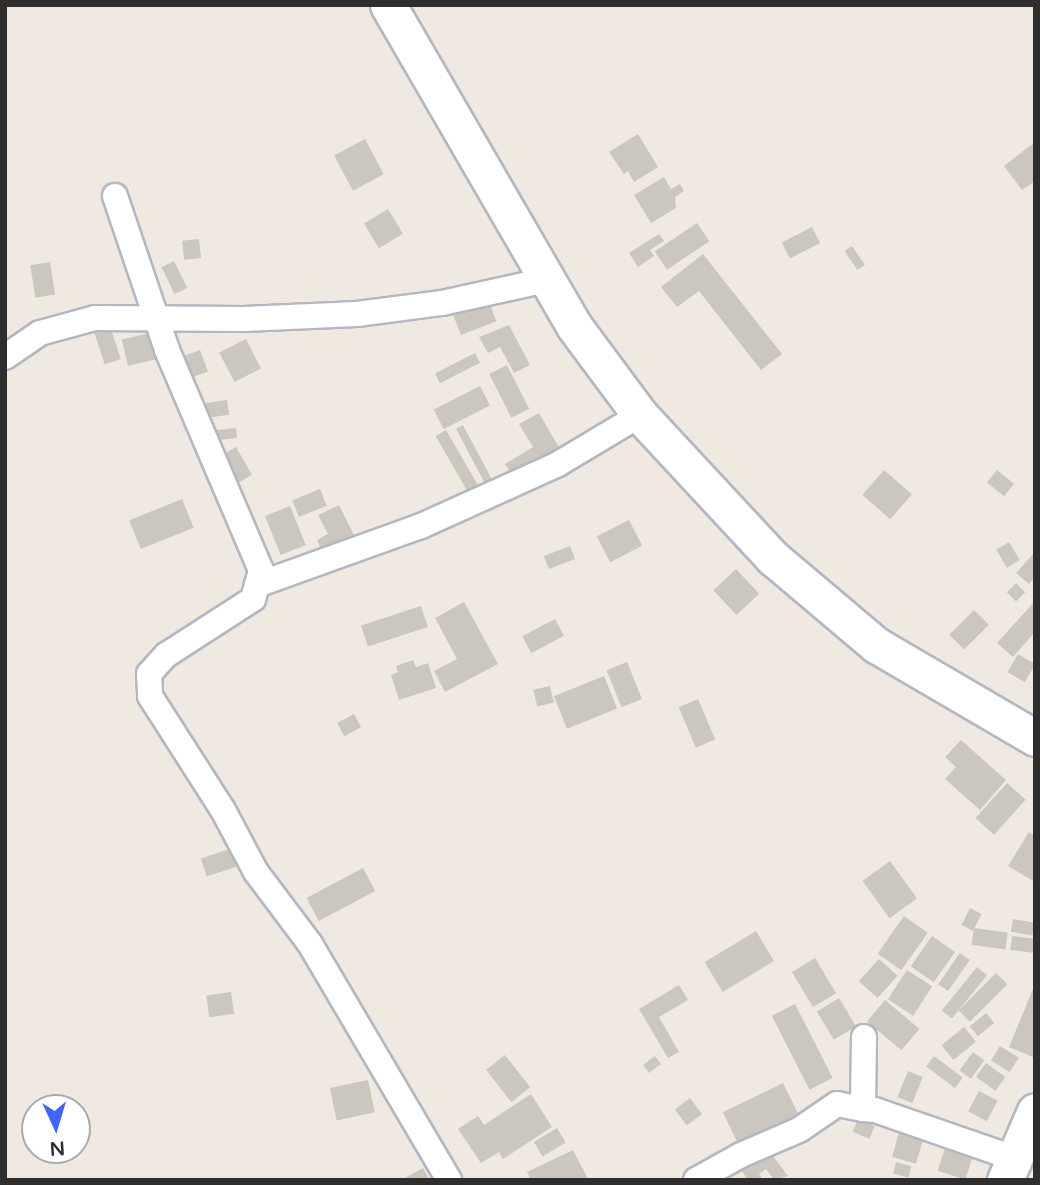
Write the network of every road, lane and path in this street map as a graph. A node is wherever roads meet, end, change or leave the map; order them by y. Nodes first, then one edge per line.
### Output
1 (388, 5) edge
2 (115, 196) dead end
3 (547, 280) junction
4 (157, 319) junction
5 (5, 357) edge
6 (640, 415) junction
7 (257, 585) junction
8 (1035, 738) edge
9 (864, 1037) dead end
10 (863, 1109) junction
11 (1035, 1111) edge
12 (1010, 1169) edge
13 (449, 1180) edge
14 (696, 1180) edge

1 - 3 street
2 - 4 street
3 - 4 street
3 - 6 street
4 - 5 street
4 - 7 street
6 - 7 street
6 - 8 street
7 - 13 street
9 - 10 street
10 - 12 street
10 - 14 street
11 - 12 street

